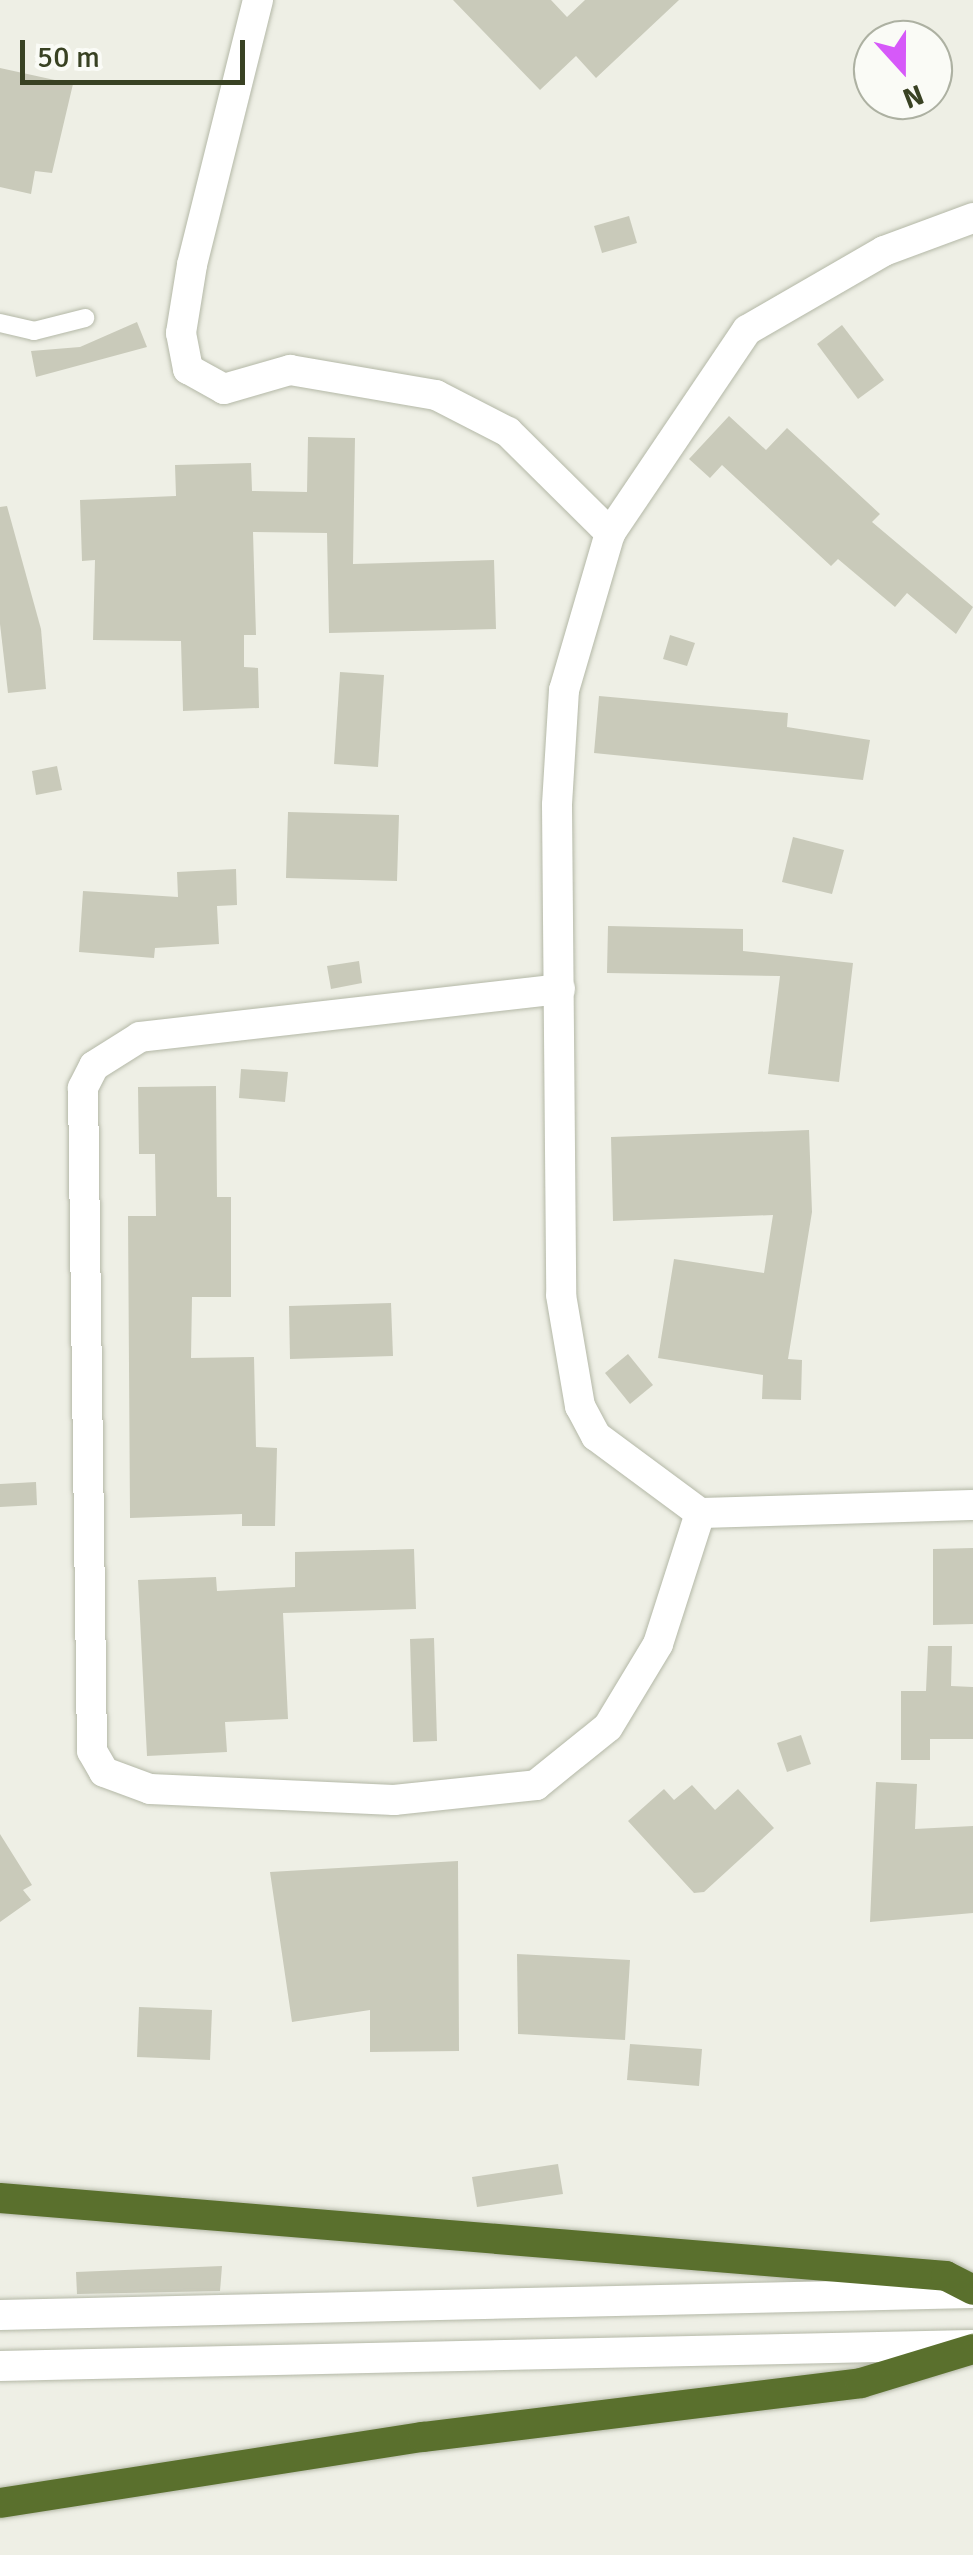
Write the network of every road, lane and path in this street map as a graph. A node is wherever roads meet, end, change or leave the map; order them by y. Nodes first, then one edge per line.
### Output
1 (258, 0) edge
2 (973, 218) edge
3 (85, 318) dead end
4 (0, 323) edge
5 (610, 534) junction
6 (560, 990) junction
7 (973, 1506) edge
8 (700, 1512) junction
9 (0, 2198) edge
10 (973, 2292) edge
11 (0, 2315) edge
12 (973, 2347) edge
13 (0, 2366) edge
14 (0, 2503) edge

1 - 5 street
2 - 5 street
3 - 4 lane
5 - 6 street
6 - 8 street
6 - 8 street
7 - 8 street
9 - 10 highway
10 - 11 street
12 - 13 street
12 - 14 highway

